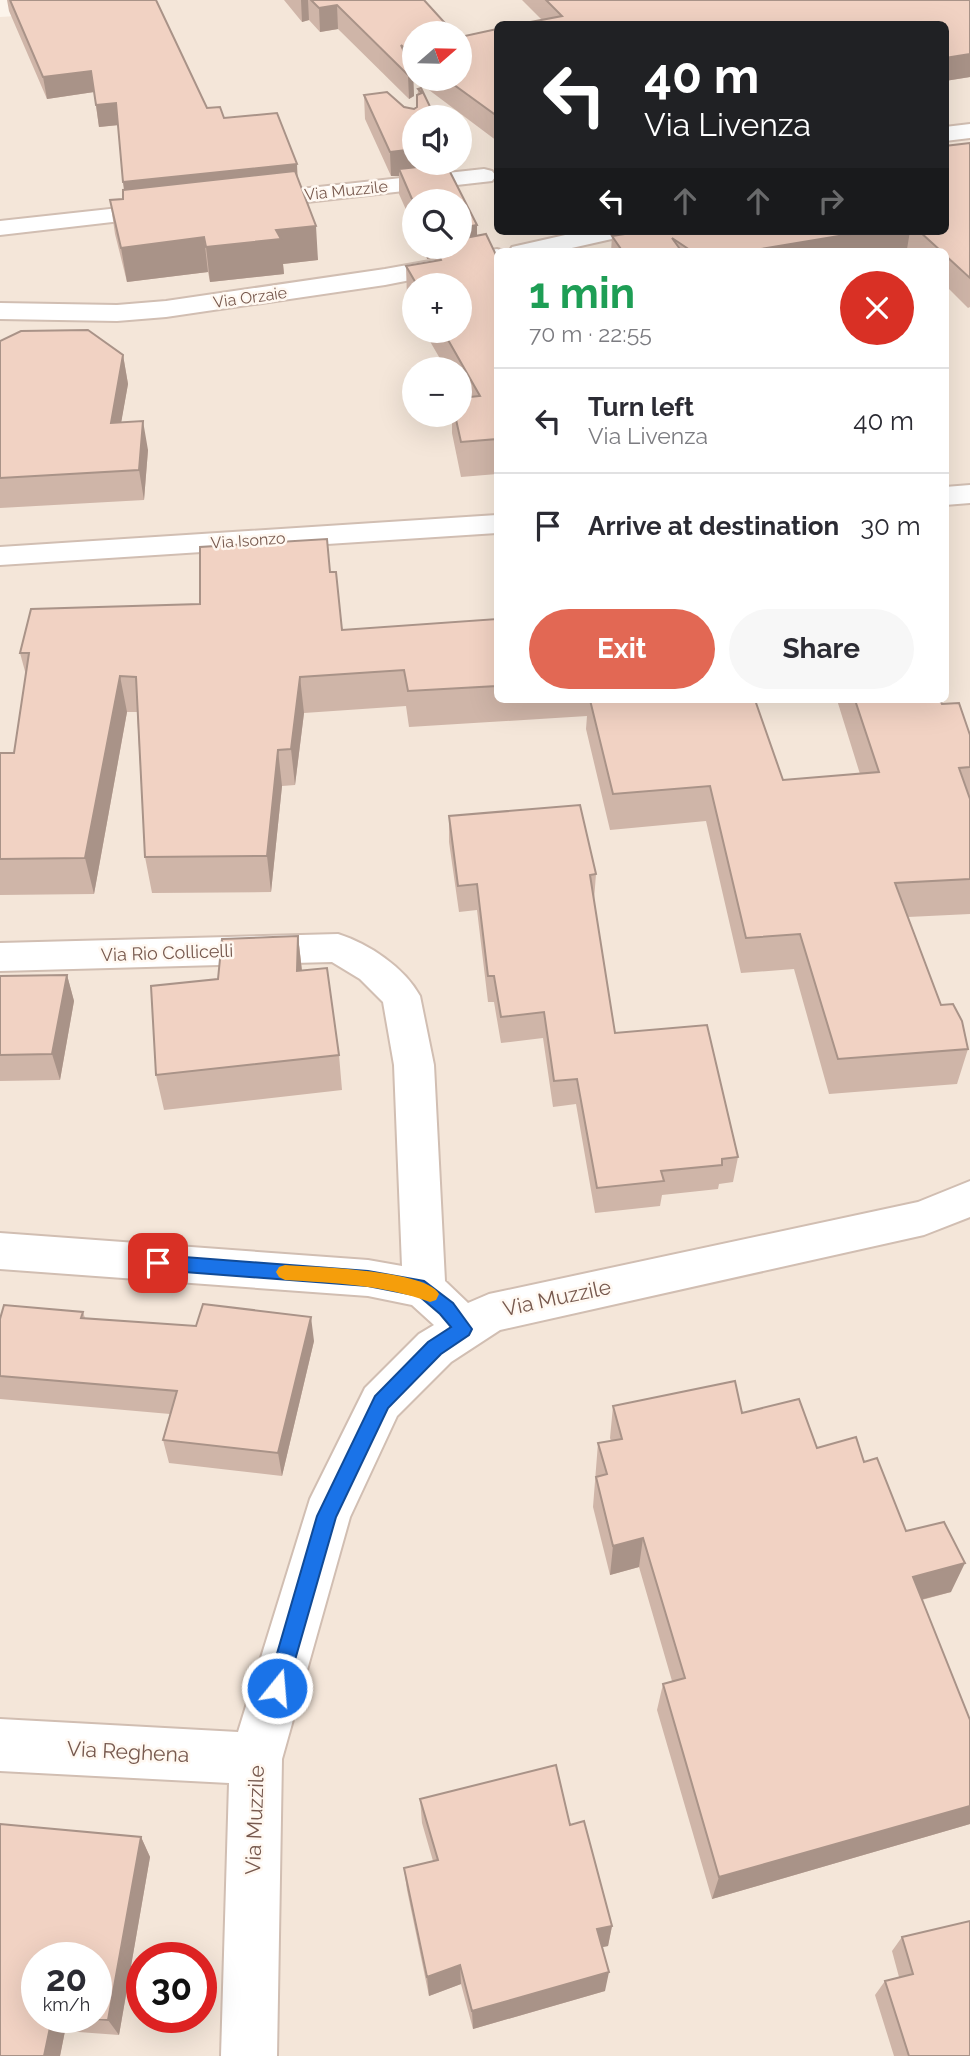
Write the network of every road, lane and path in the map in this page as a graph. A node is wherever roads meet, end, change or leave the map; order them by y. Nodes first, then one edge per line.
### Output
1 (970, 131) edge
2 (949, 134) edge
3 (472, 168) edge
4 (490, 182) edge
5 (235, 202) edge
6 (194, 207) edge
7 (0, 228) edge
8 (576, 235) edge
9 (546, 238) edge
10 (528, 248) edge
11 (494, 257) edge
12 (0, 311) edge
13 (970, 495) edge
14 (949, 496) edge
15 (494, 524) edge
16 (0, 556) edge
17 (0, 957) edge
18 (970, 1198) edge
19 (0, 1251) edge
20 (424, 1289) junction
21 (463, 1329) junction
22 (0, 1745) edge
23 (256, 1759) junction
24 (249, 2056) edge

1 - 2 street
3 - 4 street, Via Muzzile
4 - 5 street, Via Muzzile
6 - 7 street
8 - 9 street
9 - 10 street
11 - 12 street, Via Orzaie
13 - 14 street
15 - 16 street, Via Isonzo
17 - 20 street, Via Rio Collicelli
18 - 21 street, Via Muzzile
19 - 20 street
20 - 21 street
21 - 23 street, Via Muzzile
22 - 23 street, Via Reghena
23 - 24 street, Via Muzzile

